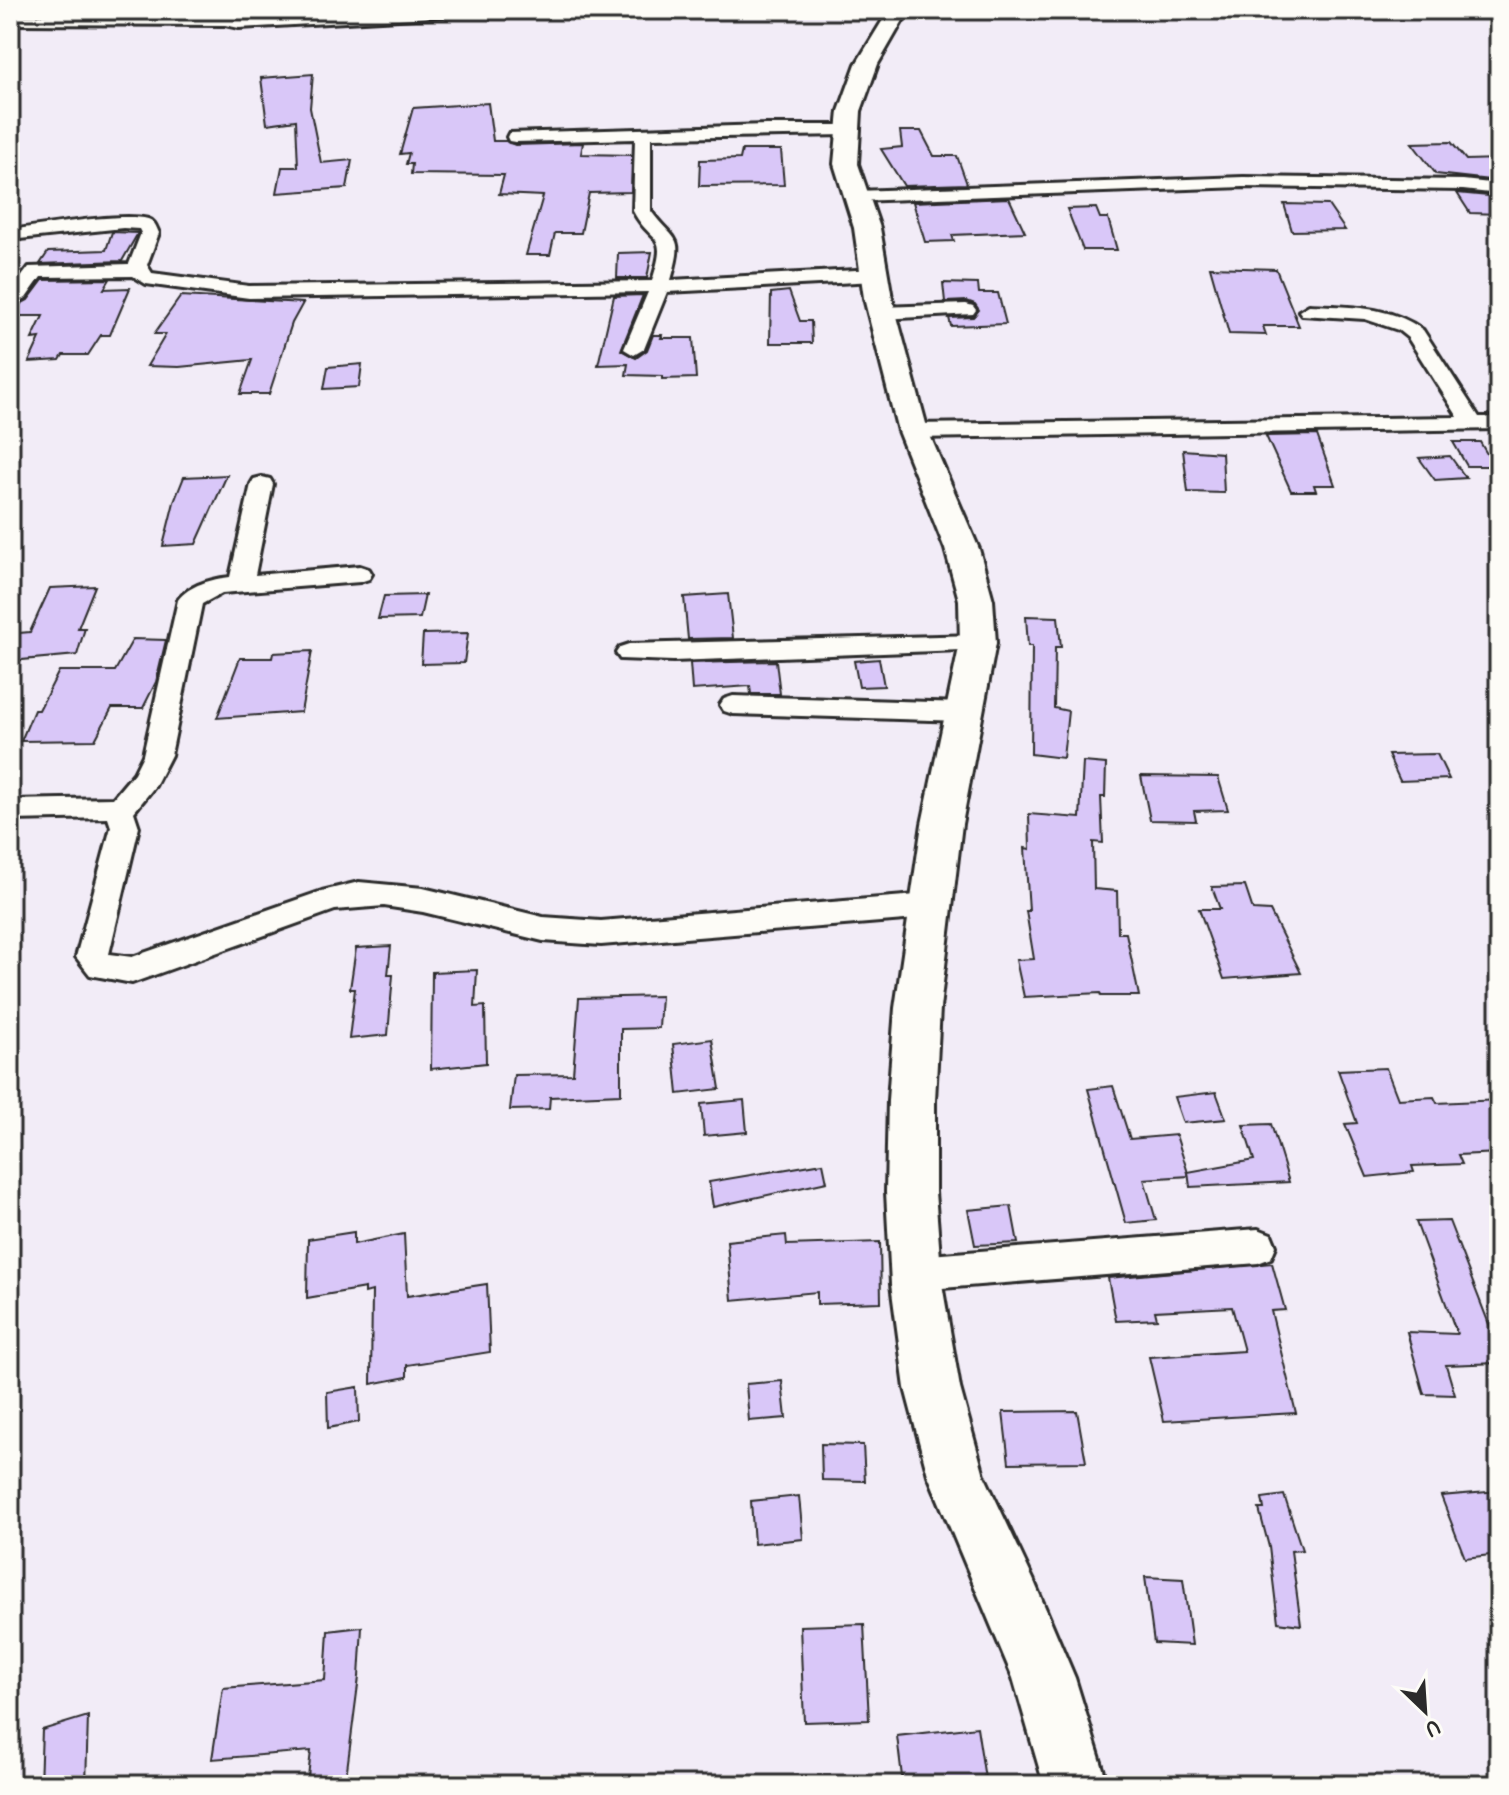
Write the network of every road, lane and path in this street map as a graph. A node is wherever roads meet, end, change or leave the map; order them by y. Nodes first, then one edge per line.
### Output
1 (486, 10) edge
2 (899, 10) edge
3 (62, 15) edge
4 (10, 20) edge
5 (849, 130) junction
6 (643, 134) junction
7 (515, 137) dead end
8 (1499, 189) edge
9 (857, 196) junction
10 (10, 235) edge
11 (138, 270) junction
12 (661, 286) junction
13 (878, 294) junction
14 (10, 300) edge
15 (966, 310) dead end
16 (1309, 311) dead end
17 (634, 349) dead end
18 (1472, 423) junction
19 (1499, 423) edge
20 (913, 431) junction
21 (262, 484) dead end
22 (360, 574) dead end
23 (241, 584) junction
24 (978, 643) junction
25 (629, 653) dead end
26 (733, 705) dead end
27 (963, 712) junction
28 (10, 810) edge
29 (119, 810) junction
30 (929, 906) junction
31 (1258, 1246) dead end
32 (917, 1273) junction
33 (1076, 1785) edge

1 - 3 street
2 - 5 main road
3 - 4 street
5 - 6 street
5 - 9 main road
6 - 7 street
6 - 12 street
8 - 9 street
9 - 13 main road
10 - 11 street
11 - 12 street
11 - 14 street
12 - 13 street
12 - 17 street
13 - 15 street
13 - 20 main road
16 - 18 street
18 - 19 street
18 - 20 street
20 - 24 main road
21 - 23 street
22 - 23 street
23 - 29 street
24 - 25 street
24 - 27 main road
26 - 27 street
27 - 30 main road
28 - 29 street
29 - 30 street
30 - 32 main road
31 - 32 street
32 - 33 main road

